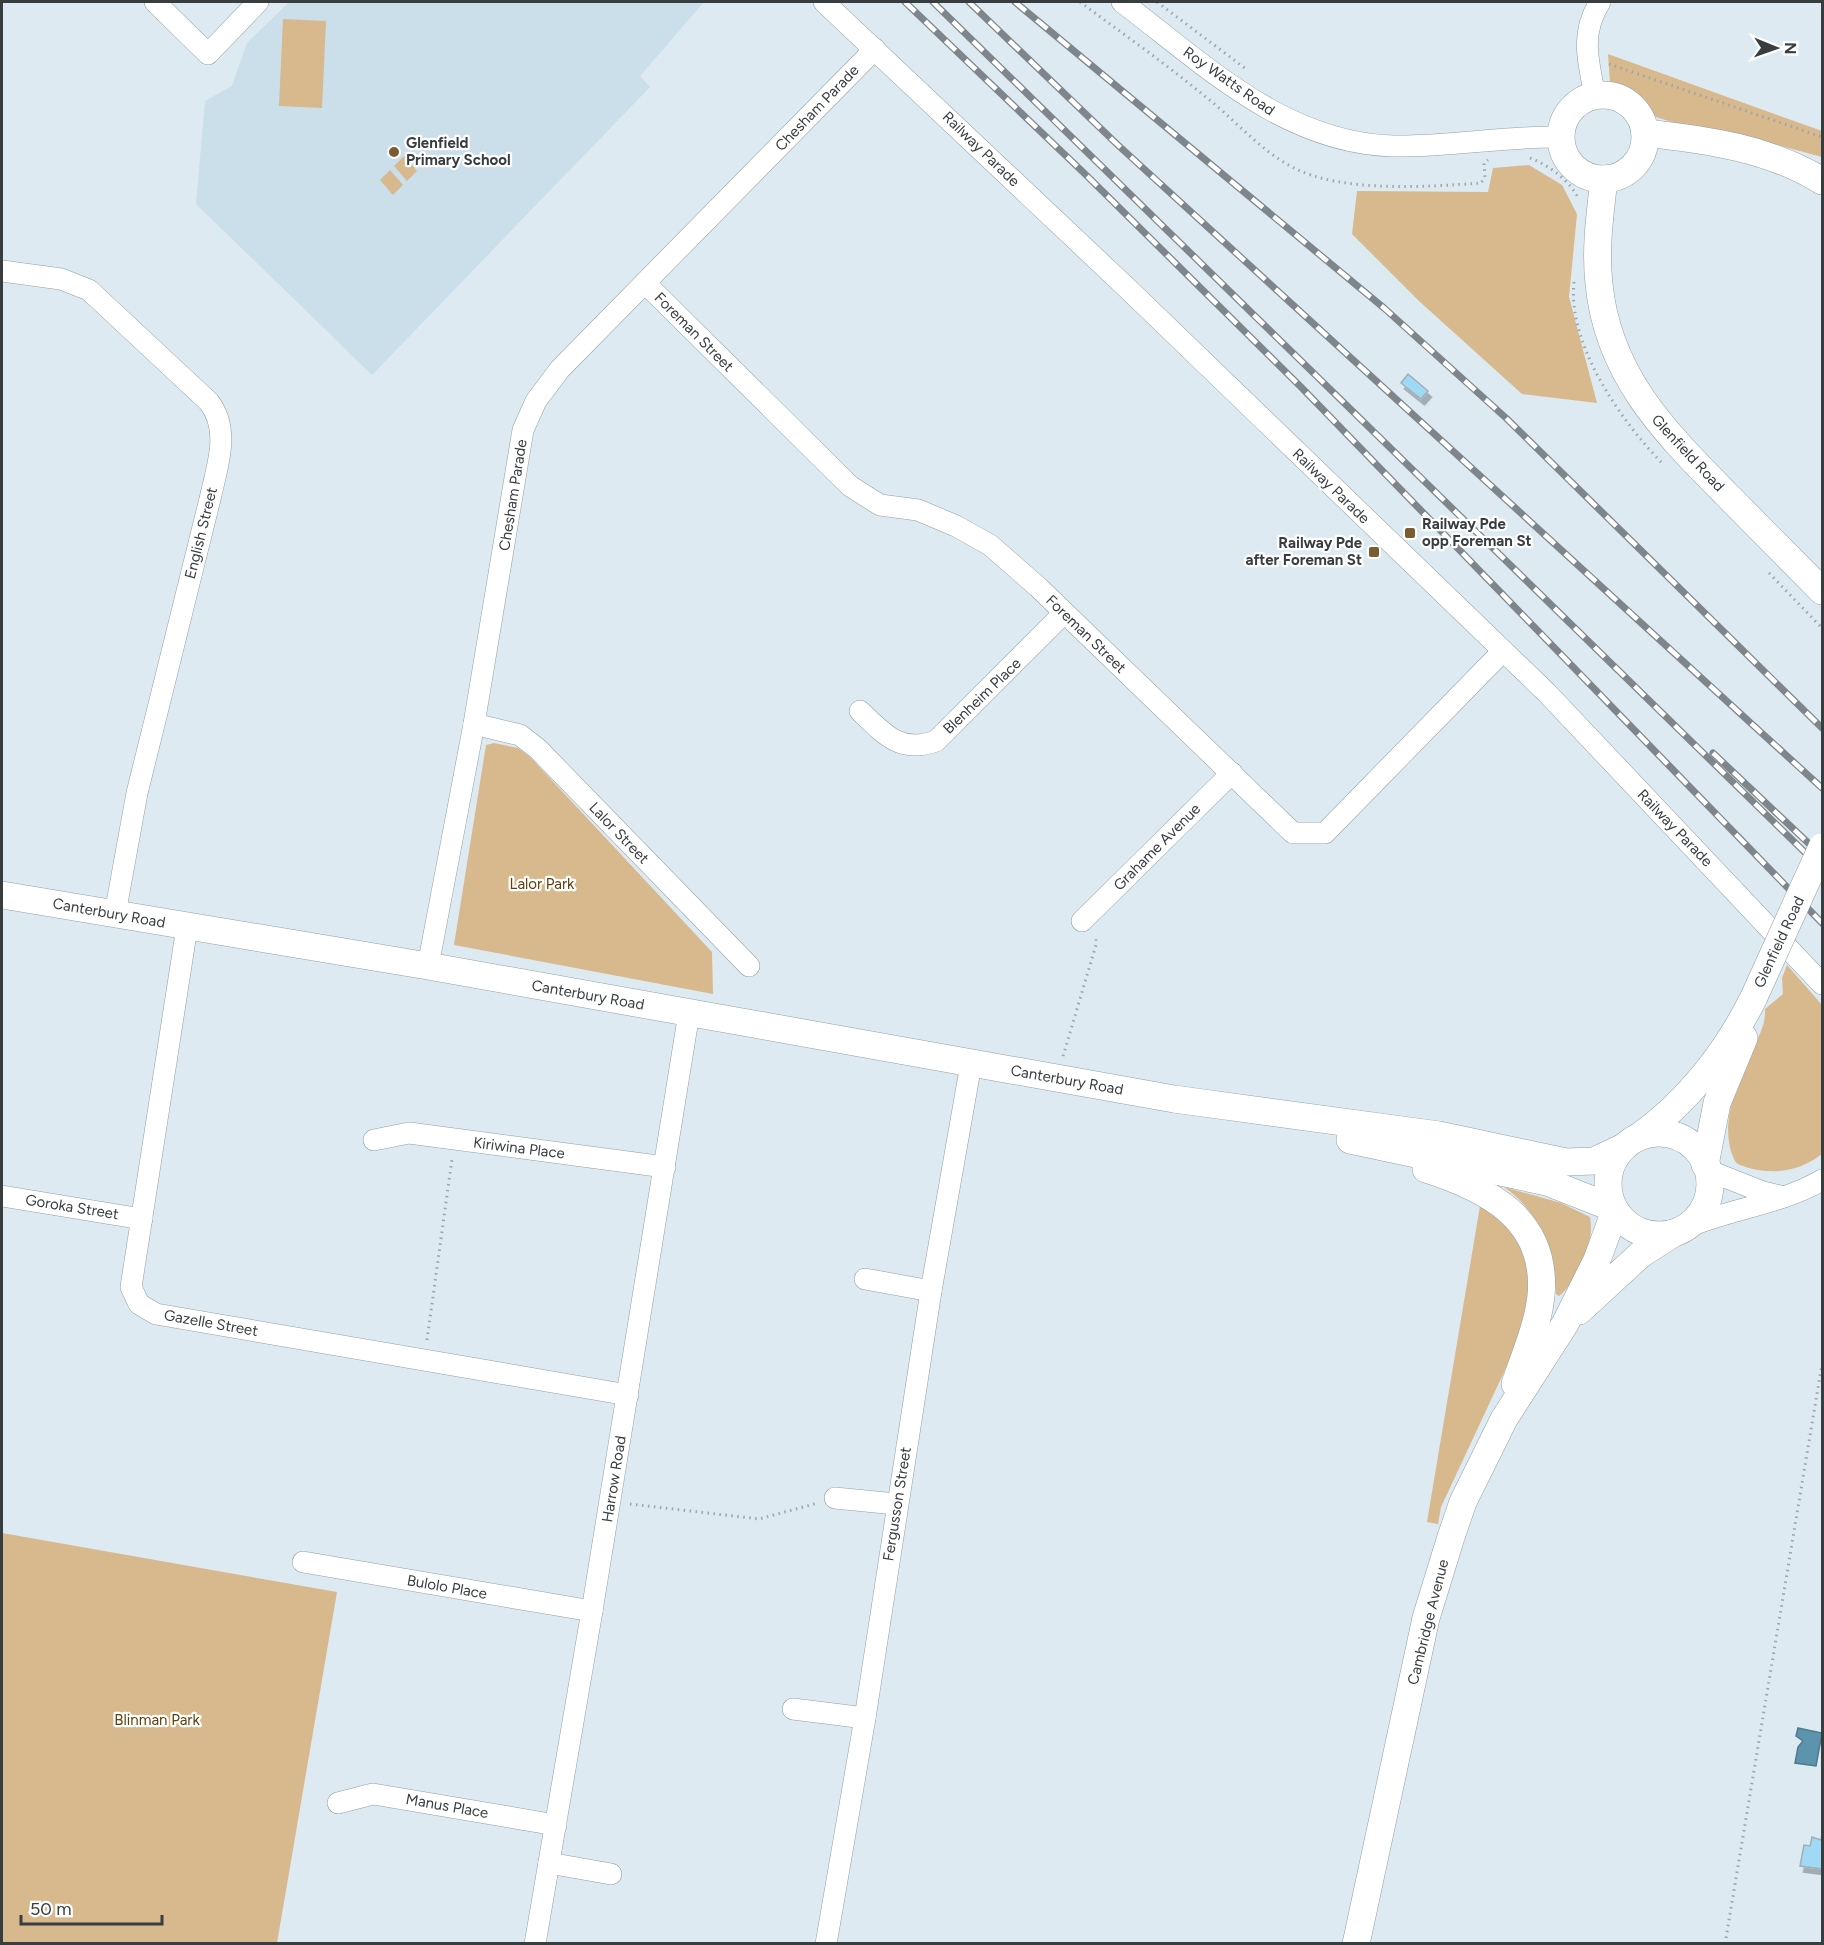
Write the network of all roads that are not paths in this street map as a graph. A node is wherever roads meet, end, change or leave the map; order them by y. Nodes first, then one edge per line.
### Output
1 (155, 2) edge
2 (258, 2) edge
3 (824, 2) edge
4 (1122, 2) edge
5 (1600, 2) edge
6 (874, 49) junction
7 (1595, 95) junction
8 (1646, 133) junction
9 (1561, 137) junction
10 (1604, 179) junction
11 (1822, 182) edge
12 (2, 271) edge
13 (645, 283) junction
14 (1822, 591) edge
15 (1064, 613) junction
16 (1503, 651) junction
17 (860, 711) dead end
18 (474, 724) junction
19 (1232, 773) junction
20 (1822, 847) edge
21 (2, 895) edge
22 (115, 914) junction
23 (1082, 921) dead end
24 (187, 927) junction
25 (428, 966) junction
26 (749, 966) dead end
27 (1822, 984) edge
28 (1752, 1001) junction
29 (689, 1013) junction
30 (971, 1064) junction
31 (1174, 1099) junction
32 (1318, 1134) junction
33 (374, 1140) dead end
34 (1630, 1143) junction
35 (665, 1167) junction
36 (1706, 1167) junction
37 (1822, 1180) edge
38 (2, 1196) edge
39 (1783, 1196) junction
40 (1614, 1209) junction
41 (142, 1219) junction
42 (1680, 1230) junction
43 (865, 1279) dead end
44 (931, 1292) junction
45 (1565, 1324) junction
46 (628, 1395) junction
47 (1504, 1419) junction
48 (835, 1498) road end
49 (896, 1504) junction
50 (303, 1562) dead end
51 (592, 1611) junction
52 (793, 1709) dead end
53 (865, 1718) junction
54 (338, 1803) dead end
55 (556, 1825) junction
56 (549, 1863) junction
57 (610, 1874) dead end
58 (535, 1944) edge
59 (826, 1944) edge
60 (1356, 1944) edge

1 - 2 street
3 - 6 street, Railway Parade
4 - 9 street, Roy Watts Road
5 - 7 street
6 - 13 street, Chesham Parade
6 - 16 street, Railway Parade
7 - 8 main road
7 - 9 main road
8 - 10 main road
8 - 11 main road
9 - 10 main road
10 - 14 main road, Glenfield Road
12 - 22 street, English Street
13 - 15 street, Foreman Street
13 - 18 street, Chesham Parade
15 - 17 street, Blenheim Place
15 - 19 street, Foreman Street
16 - 19 street, Foreman Street
16 - 27 street, Railway Parade
18 - 25 street, Chesham Parade
18 - 26 street, Lalor Street
19 - 23 street, Grahame Avenue
20 - 28 main road, Glenfield Road, bridge
21 - 22 main road, Canterbury Road
22 - 24 main road, Canterbury Road
24 - 25 main road, Canterbury Road
24 - 41 street, Gazelle Street
25 - 29 main road, Canterbury Road
28 - 34 main road, Glenfield Road
28 - 36 main road, Glenfield Road
29 - 30 main road, Canterbury Road
29 - 35 street, Harrow Road
30 - 31 main road, Canterbury Road
30 - 44 street, Fergusson Street
31 - 32 main road, Canterbury Road
31 - 34 main road, Canterbury Road
32 - 40 main road, Canterbury Road
32 - 47 main road
33 - 35 street, Kiriwina Place
34 - 36 main road
34 - 40 main road
35 - 46 street, Harrow Road
36 - 39 street
36 - 42 main road
37 - 39 street
38 - 41 street, Goroka Street
39 - 42 street
40 - 42 main road
40 - 45 main road, Cambridge Avenue
41 - 46 street, Gazelle Street
42 - 45 main road, Cambridge Avenue
43 - 44 street
44 - 49 street, Fergusson Street
45 - 47 main road, Cambridge Avenue
46 - 51 street, Harrow Road
47 - 60 main road, Cambridge Avenue
48 - 49 street
49 - 53 street, Fergusson Street
50 - 51 street, Bulolo Place
51 - 55 street, Harrow Road
52 - 53 street
53 - 59 street, Fergusson Street
54 - 55 street, Manus Place
55 - 56 street, Harrow Road
56 - 57 street
56 - 58 street, Harrow Road

